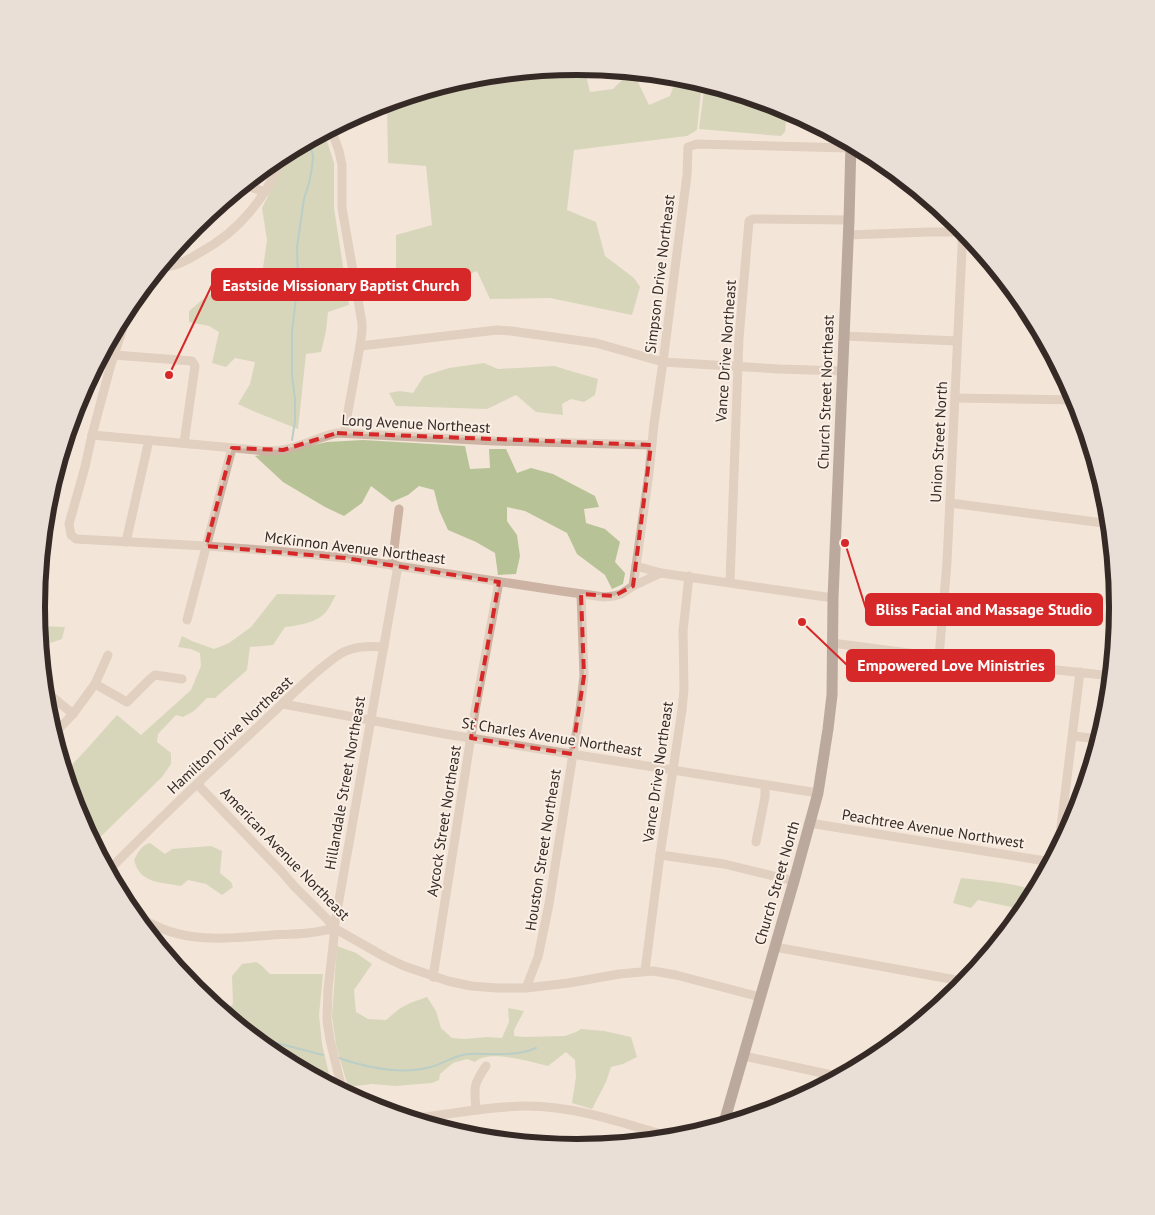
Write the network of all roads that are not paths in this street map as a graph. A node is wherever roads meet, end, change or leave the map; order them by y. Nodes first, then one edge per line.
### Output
1 (333, 135) edge
2 (842, 145) edge
3 (850, 150) edge
4 (277, 169) edge
5 (250, 187) edge
6 (265, 192) junction
7 (849, 220) junction
8 (954, 231) edge
9 (848, 235) junction
10 (962, 242) edge
11 (169, 266) edge
12 (121, 334) edge
13 (844, 336) junction
14 (958, 341) junction
15 (360, 346) junction
16 (112, 359) junction
17 (106, 361) edge
18 (663, 362) junction
19 (738, 366) junction
20 (842, 371) junction
21 (955, 398) junction
22 (1067, 400) edge
23 (344, 433) junction
24 (92, 435) junction
25 (149, 440) junction
26 (184, 443) junction
27 (651, 445) junction
28 (232, 448) junction
29 (950, 503) junction
30 (399, 509) dead end
31 (1103, 523) edge
32 (126, 542) junction
33 (206, 546) junction
34 (395, 566) junction
35 (636, 566) junction
36 (661, 573) junction
37 (689, 576) junction
38 (499, 582) junction
39 (730, 582) junction
40 (632, 586) junction
41 (581, 594) junction
42 (832, 598) junction
43 (187, 620) dead end
44 (832, 643) junction
45 (384, 647) junction
46 (108, 655) dead end
47 (939, 657) junction
48 (1080, 672) junction
49 (1105, 675) edge
50 (182, 679) dead end
51 (95, 684) junction
52 (53, 697) edge
53 (283, 704) junction
54 (73, 714) junction
55 (370, 720) junction
56 (59, 729) edge
57 (1072, 736) junction
58 (471, 738) junction
59 (1094, 738) edge
60 (572, 754) junction
61 (673, 770) junction
62 (197, 784) junction
63 (765, 785) junction
64 (818, 793) junction
65 (1064, 804) junction
66 (1071, 805) edge
67 (810, 823) junction
68 (1061, 830) edge
69 (756, 842) dead end
70 (660, 855) junction
71 (1046, 861) edge
72 (112, 867) edge
73 (794, 881) junction
74 (149, 923) edge
75 (334, 928) junction
76 (775, 947) junction
77 (645, 971) junction
78 (433, 977) junction
79 (958, 980) edge
80 (526, 988) junction
81 (760, 998) junction
82 (744, 1056) junction
83 (486, 1066) dead end
84 (832, 1075) edge
85 (341, 1084) edge
86 (476, 1110) junction
87 (423, 1117) edge
88 (725, 1119) edge
89 (658, 1133) edge

1 - 15 street
2 - 18 street, Simpson Drive Northeast
3 - 7 main road, Church Street Northeast
4 - 6 street
5 - 6 street
6 - 11 street
7 - 9 main road, Church Street Northeast
7 - 19 street, Vance Drive Northeast
8 - 9 street
9 - 13 main road, Church Street Northeast
10 - 14 street, Union Street North
12 - 16 street
13 - 14 street
13 - 20 main road, Church Street Northeast
14 - 21 street, Union Street North
15 - 18 street
15 - 23 street
16 - 17 street
16 - 24 street
16 - 26 street
18 - 19 street
18 - 27 street, Simpson Drive Northeast
19 - 20 street
19 - 39 street, Vance Drive Northeast
20 - 42 main road, Church Street Northeast
21 - 22 street
21 - 29 street, Union Street North
23 - 27 street, Long Avenue Northeast
23 - 28 street, Long Avenue Northeast
24 - 25 street, Long Avenue Northeast
24 - 32 street, McKinnon Avenue Northeast
25 - 26 street, Long Avenue Northeast
25 - 32 street
26 - 28 street, Long Avenue Northeast
27 - 35 street, Simpson Drive Northeast
28 - 33 street
29 - 31 street
29 - 47 street, Union Street North
30 - 34 street, Hillandale Street Northeast
32 - 33 street, McKinnon Avenue Northeast
33 - 34 street, McKinnon Avenue Northeast
33 - 43 street
34 - 38 street, McKinnon Avenue Northeast
34 - 45 street, Hillandale Street Northeast
35 - 36 street
35 - 40 street
36 - 37 street
36 - 40 street, McKinnon Avenue Northeast
37 - 39 street
37 - 61 street, Vance Drive Northeast
38 - 41 street, McKinnon Avenue Northeast
38 - 58 street, Aycock Street Northeast
39 - 42 street
40 - 41 street, McKinnon Avenue Northeast
41 - 60 street, Houston Street Northeast
42 - 44 main road, Church Street Northeast
44 - 47 street
44 - 64 main road, Church Street North
45 - 53 street, Hamilton Drive Northeast
45 - 55 street, Hillandale Street Northeast
46 - 51 street
47 - 48 street
48 - 49 street
48 - 57 street
50 - 51 street
51 - 54 street
52 - 54 street
53 - 55 street, St Charles Avenue Northeast
53 - 62 street, Hamilton Drive Northeast
54 - 56 street
55 - 58 street, St Charles Avenue Northeast
55 - 75 street, Hillandale Street Northeast
57 - 59 street
57 - 65 street
58 - 60 street, St Charles Avenue Northeast
58 - 78 street, Aycock Street Northeast
60 - 61 street, St Charles Avenue Northeast
60 - 80 street, Houston Street Northeast
61 - 63 street, St Charles Avenue Northeast
61 - 70 street, Vance Drive Northeast
62 - 72 street, Hamilton Drive Northeast
62 - 75 street, American Avenue Northeast
63 - 64 street, St Charles Avenue Northeast
63 - 69 street
64 - 67 main road, Church Street North
65 - 66 street
65 - 68 street
67 - 71 street, Peachtree Avenue Northwest
67 - 73 main road, Church Street North
70 - 73 street
70 - 77 street, Vance Drive Northeast
73 - 76 main road, Church Street North
74 - 75 street
75 - 78 street, American Avenue Northeast
75 - 85 street, Hillandale Street Northeast
76 - 79 street
76 - 81 main road, Church Street North
77 - 80 street, American Avenue Northeast
77 - 81 street, American Avenue Northeast
78 - 80 street, American Avenue Northeast
81 - 82 main road, Church Street North
82 - 84 street
82 - 88 main road, Church Street North
83 - 86 street
86 - 87 street
86 - 89 street

